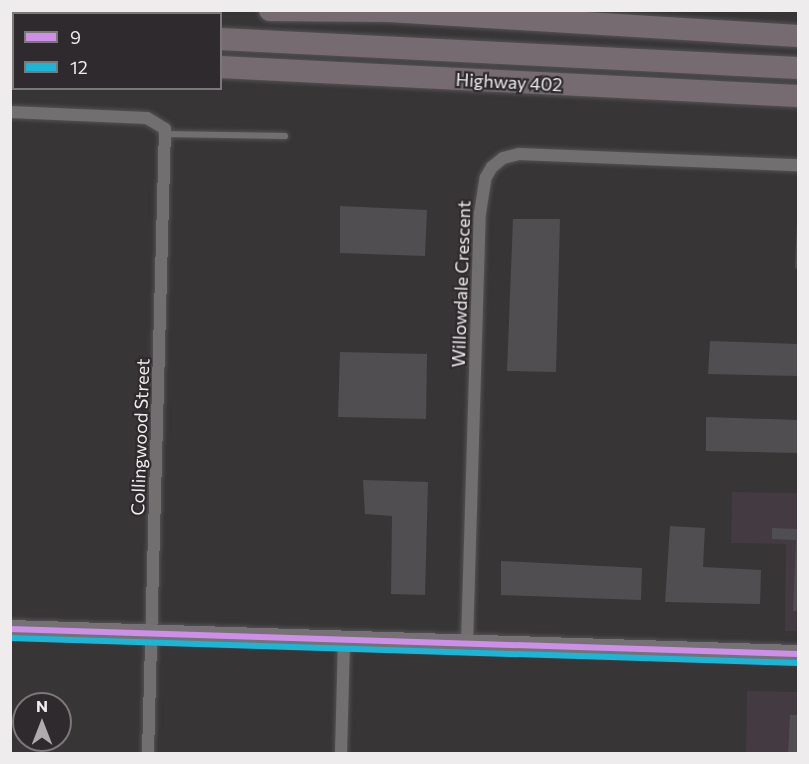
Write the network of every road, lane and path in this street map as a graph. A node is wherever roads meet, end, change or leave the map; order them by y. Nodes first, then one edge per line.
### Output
1 (270, 10) edge
2 (382, 10) edge
3 (389, 11) edge
4 (222, 24) edge
5 (798, 36) edge
6 (222, 39) edge
7 (798, 53) edge
8 (222, 67) edge
9 (798, 68) edge
10 (222, 80) edge
11 (476, 81) junction
12 (798, 96) edge
13 (10, 112) edge
14 (162, 129) junction
15 (285, 136) dead end
16 (798, 165) edge
17 (10, 629) edge
18 (152, 633) junction
19 (344, 639) junction
20 (467, 643) junction
21 (798, 654) edge
22 (148, 753) edge
23 (341, 753) edge

1 - 3 highway
2 - 3 highway
3 - 5 highway
4 - 7 highway
6 - 9 highway
8 - 11 highway, Highway 402
10 - 11 highway
11 - 12 highway, Highway 402
13 - 14 street
14 - 15 lane
14 - 18 street, Collingwood Street
16 - 20 street, Willowdale Crescent
17 - 18 main road
18 - 19 main road
18 - 22 street, Collingwood Street
19 - 20 main road
19 - 23 street
20 - 21 main road

